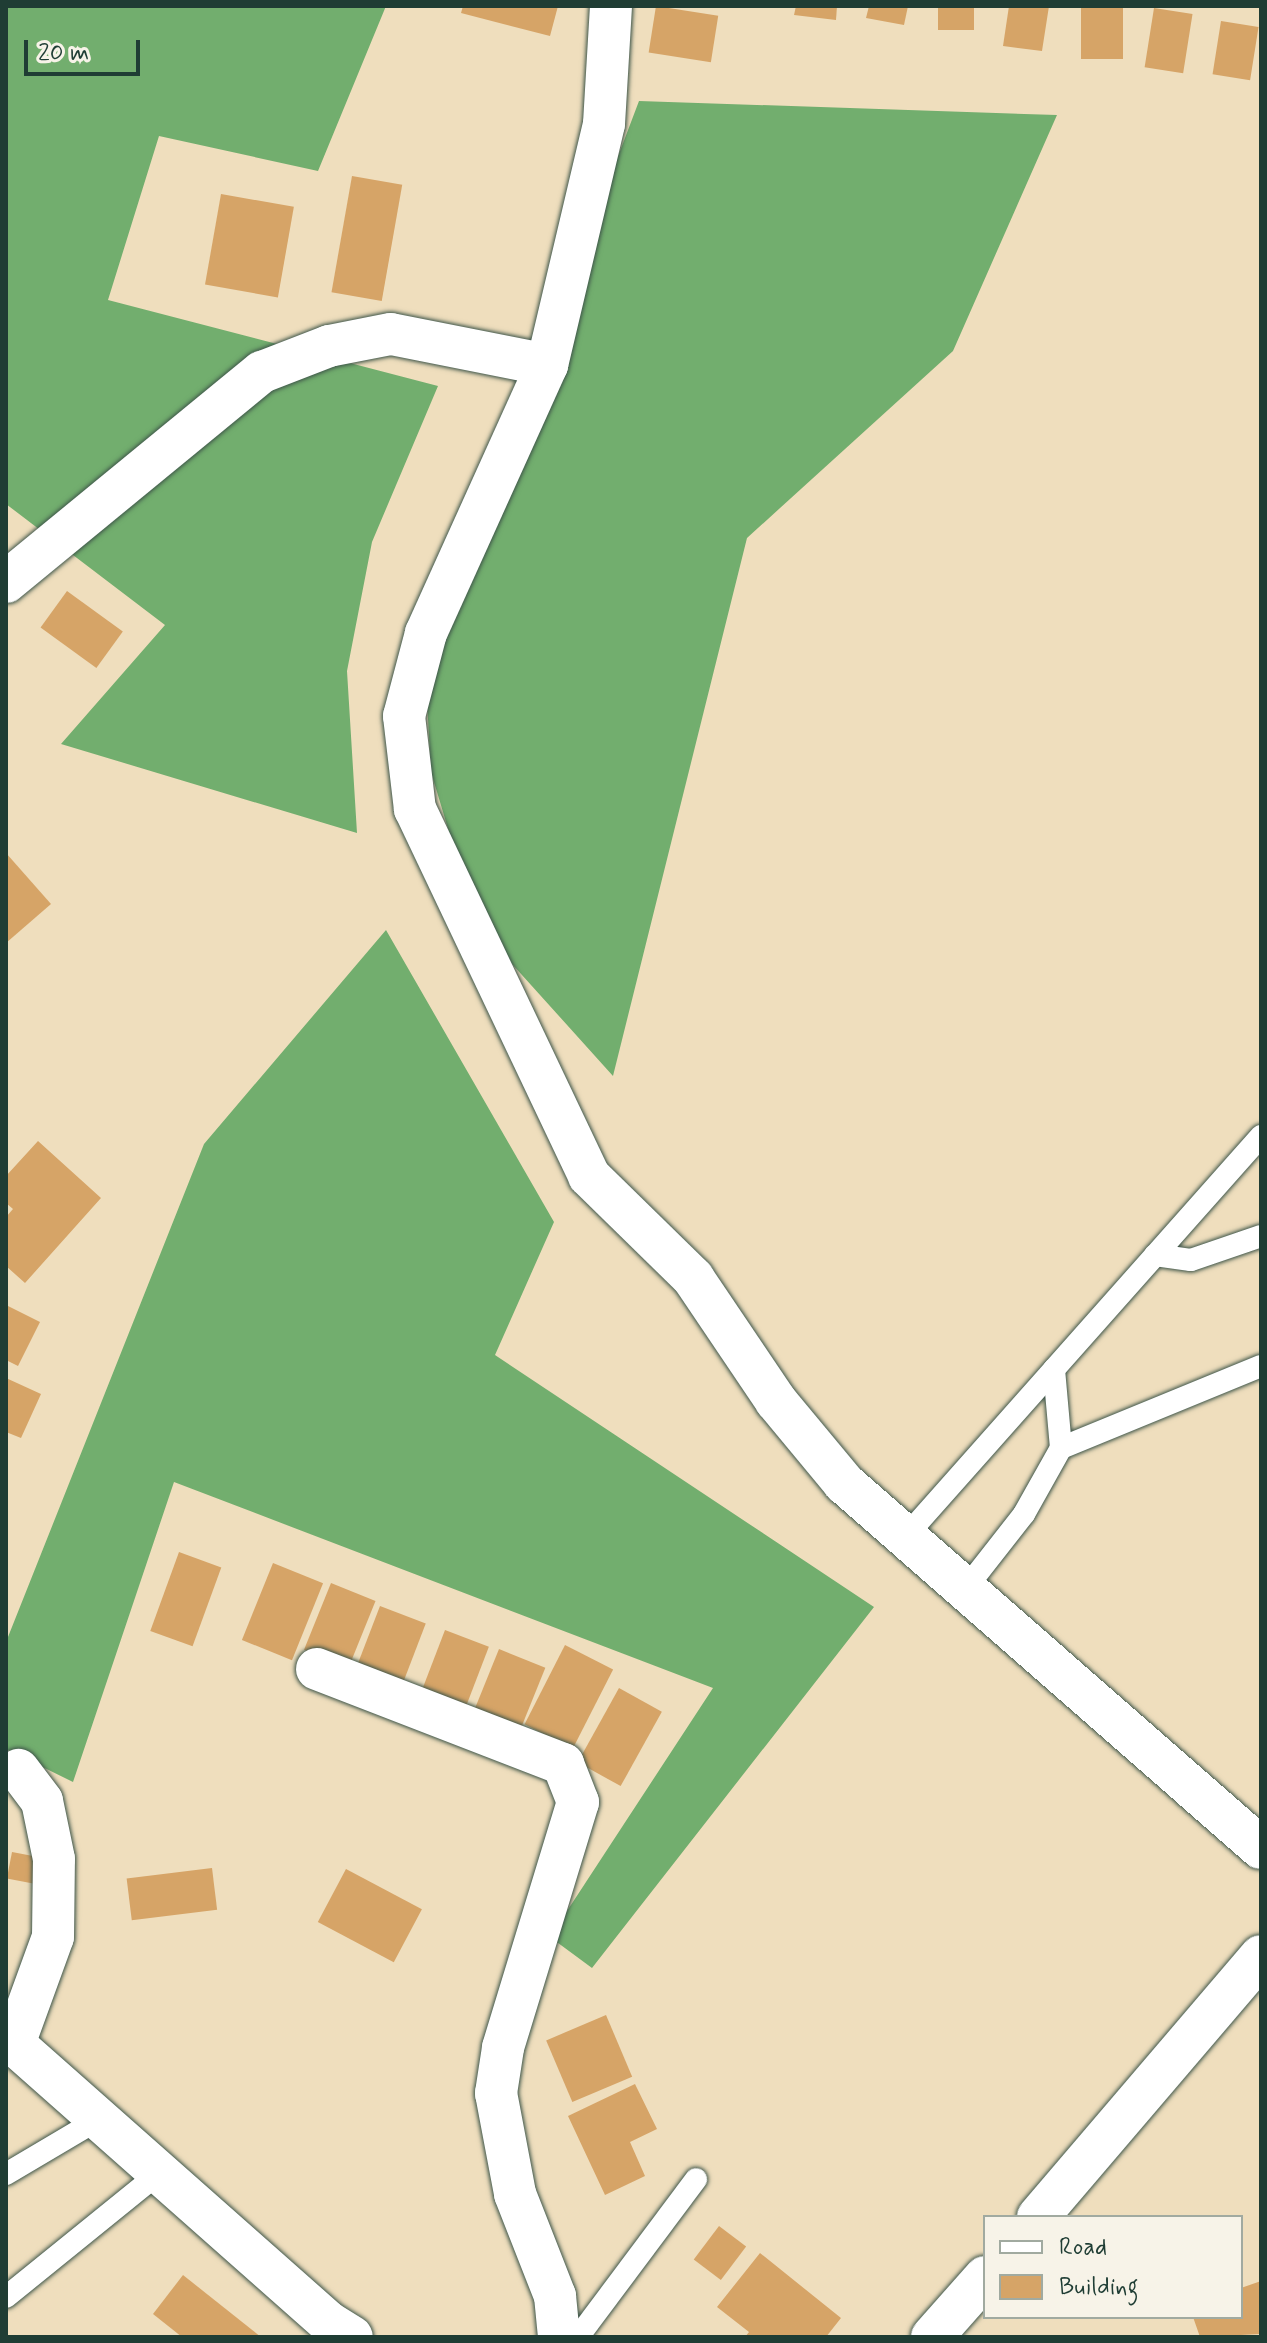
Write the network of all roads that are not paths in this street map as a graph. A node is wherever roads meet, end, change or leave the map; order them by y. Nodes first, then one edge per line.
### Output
1 (611, 6) edge
2 (547, 365) junction
3 (6, 582) edge
4 (1261, 1136) edge
5 (1261, 1236) edge
6 (1155, 1255) junction
7 (1261, 1366) edge
8 (1054, 1369) junction
9 (1061, 1448) junction
10 (906, 1536) junction
11 (966, 1588) junction
12 (317, 1669) dead end
13 (19, 1770) dead end
14 (1261, 1848) edge
15 (1261, 1956) edge
16 (10, 2041) edge
17 (99, 2119) junction
18 (159, 2173) junction
19 (6, 2174) edge
20 (696, 2179) dead end
21 (1040, 2215) edge
22 (983, 2279) edge
23 (6, 2297) edge
24 (352, 2337) edge
25 (559, 2337) edge
26 (578, 2337) edge
27 (932, 2337) edge

1 - 2 street
2 - 3 street
2 - 10 street
4 - 6 lane
5 - 6 lane
6 - 8 lane
7 - 9 lane
8 - 9 lane
8 - 10 lane
9 - 11 lane
10 - 11 street
11 - 14 street
12 - 25 street
13 - 16 street
15 - 21 street
16 - 17 street
17 - 18 street
17 - 19 lane
18 - 23 lane
18 - 24 street
20 - 26 lane
22 - 27 street

